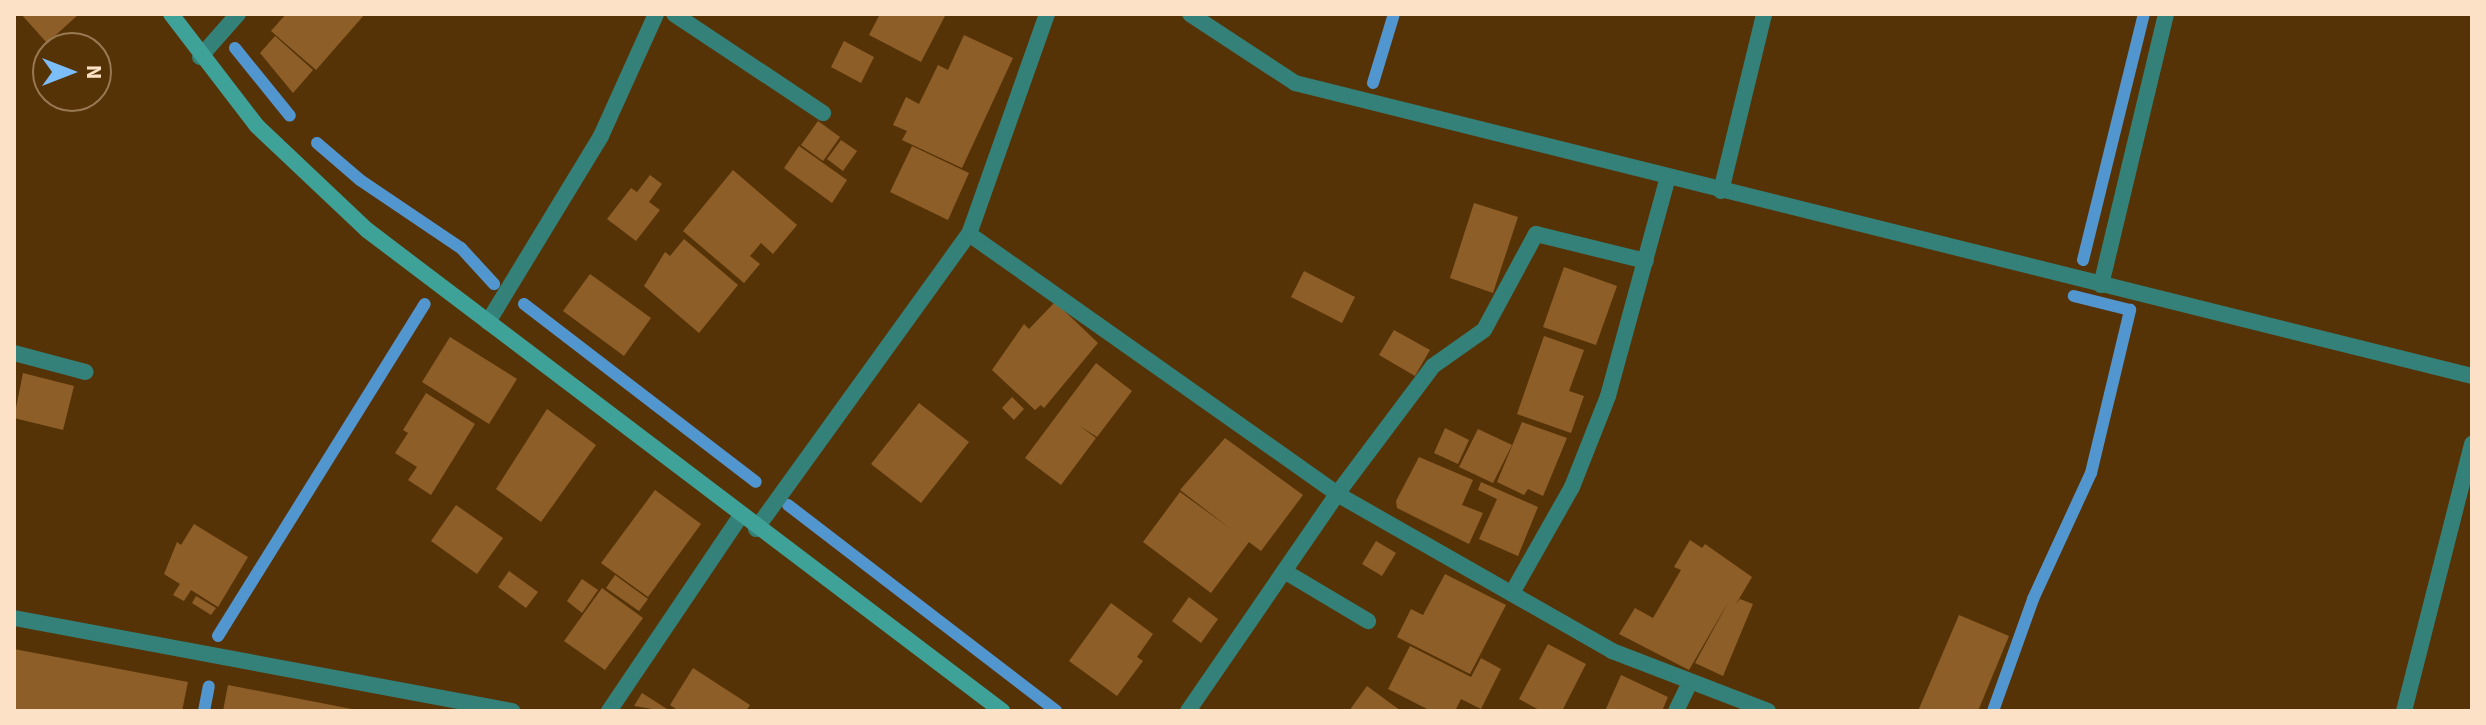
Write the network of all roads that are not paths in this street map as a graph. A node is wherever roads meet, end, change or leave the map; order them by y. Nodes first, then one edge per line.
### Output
1 (171, 14) edge
2 (238, 14) edge
3 (656, 14) edge
4 (674, 14) edge
5 (1047, 14) edge
6 (1190, 14) edge
7 (1764, 14) edge
8 (2166, 14) edge
9 (200, 57) junction
10 (823, 113) dead end
11 (1668, 177) junction
12 (1721, 191) junction
13 (969, 234) junction
14 (1646, 261) junction
15 (2101, 285) junction
16 (488, 322) junction
17 (14, 353) edge
18 (86, 372) dead end
19 (2472, 376) edge
20 (2472, 444) edge
21 (1337, 494) junction
22 (740, 517) junction
23 (756, 529) junction
24 (1284, 571) junction
25 (1512, 593) junction
26 (14, 618) edge
27 (1368, 621) dead end
28 (1689, 684) junction
29 (512, 711) edge
30 (609, 711) edge
31 (1002, 711) edge
32 (1188, 711) edge
33 (1676, 711) edge
34 (1768, 711) edge
35 (2404, 711) edge

1 - 9 street
2 - 9 street
3 - 16 street
4 - 10 street
5 - 13 street
6 - 11 street
7 - 12 street
8 - 15 street
9 - 16 street
11 - 12 street
11 - 14 street
12 - 15 street
13 - 21 street
13 - 23 street
14 - 21 street
14 - 25 street
15 - 19 street
16 - 22 street
17 - 18 street
20 - 35 street
21 - 24 street
21 - 25 street
22 - 23 street
22 - 30 street
23 - 31 street
24 - 27 street
24 - 32 street
25 - 28 street
26 - 29 street
28 - 33 street
28 - 34 street

